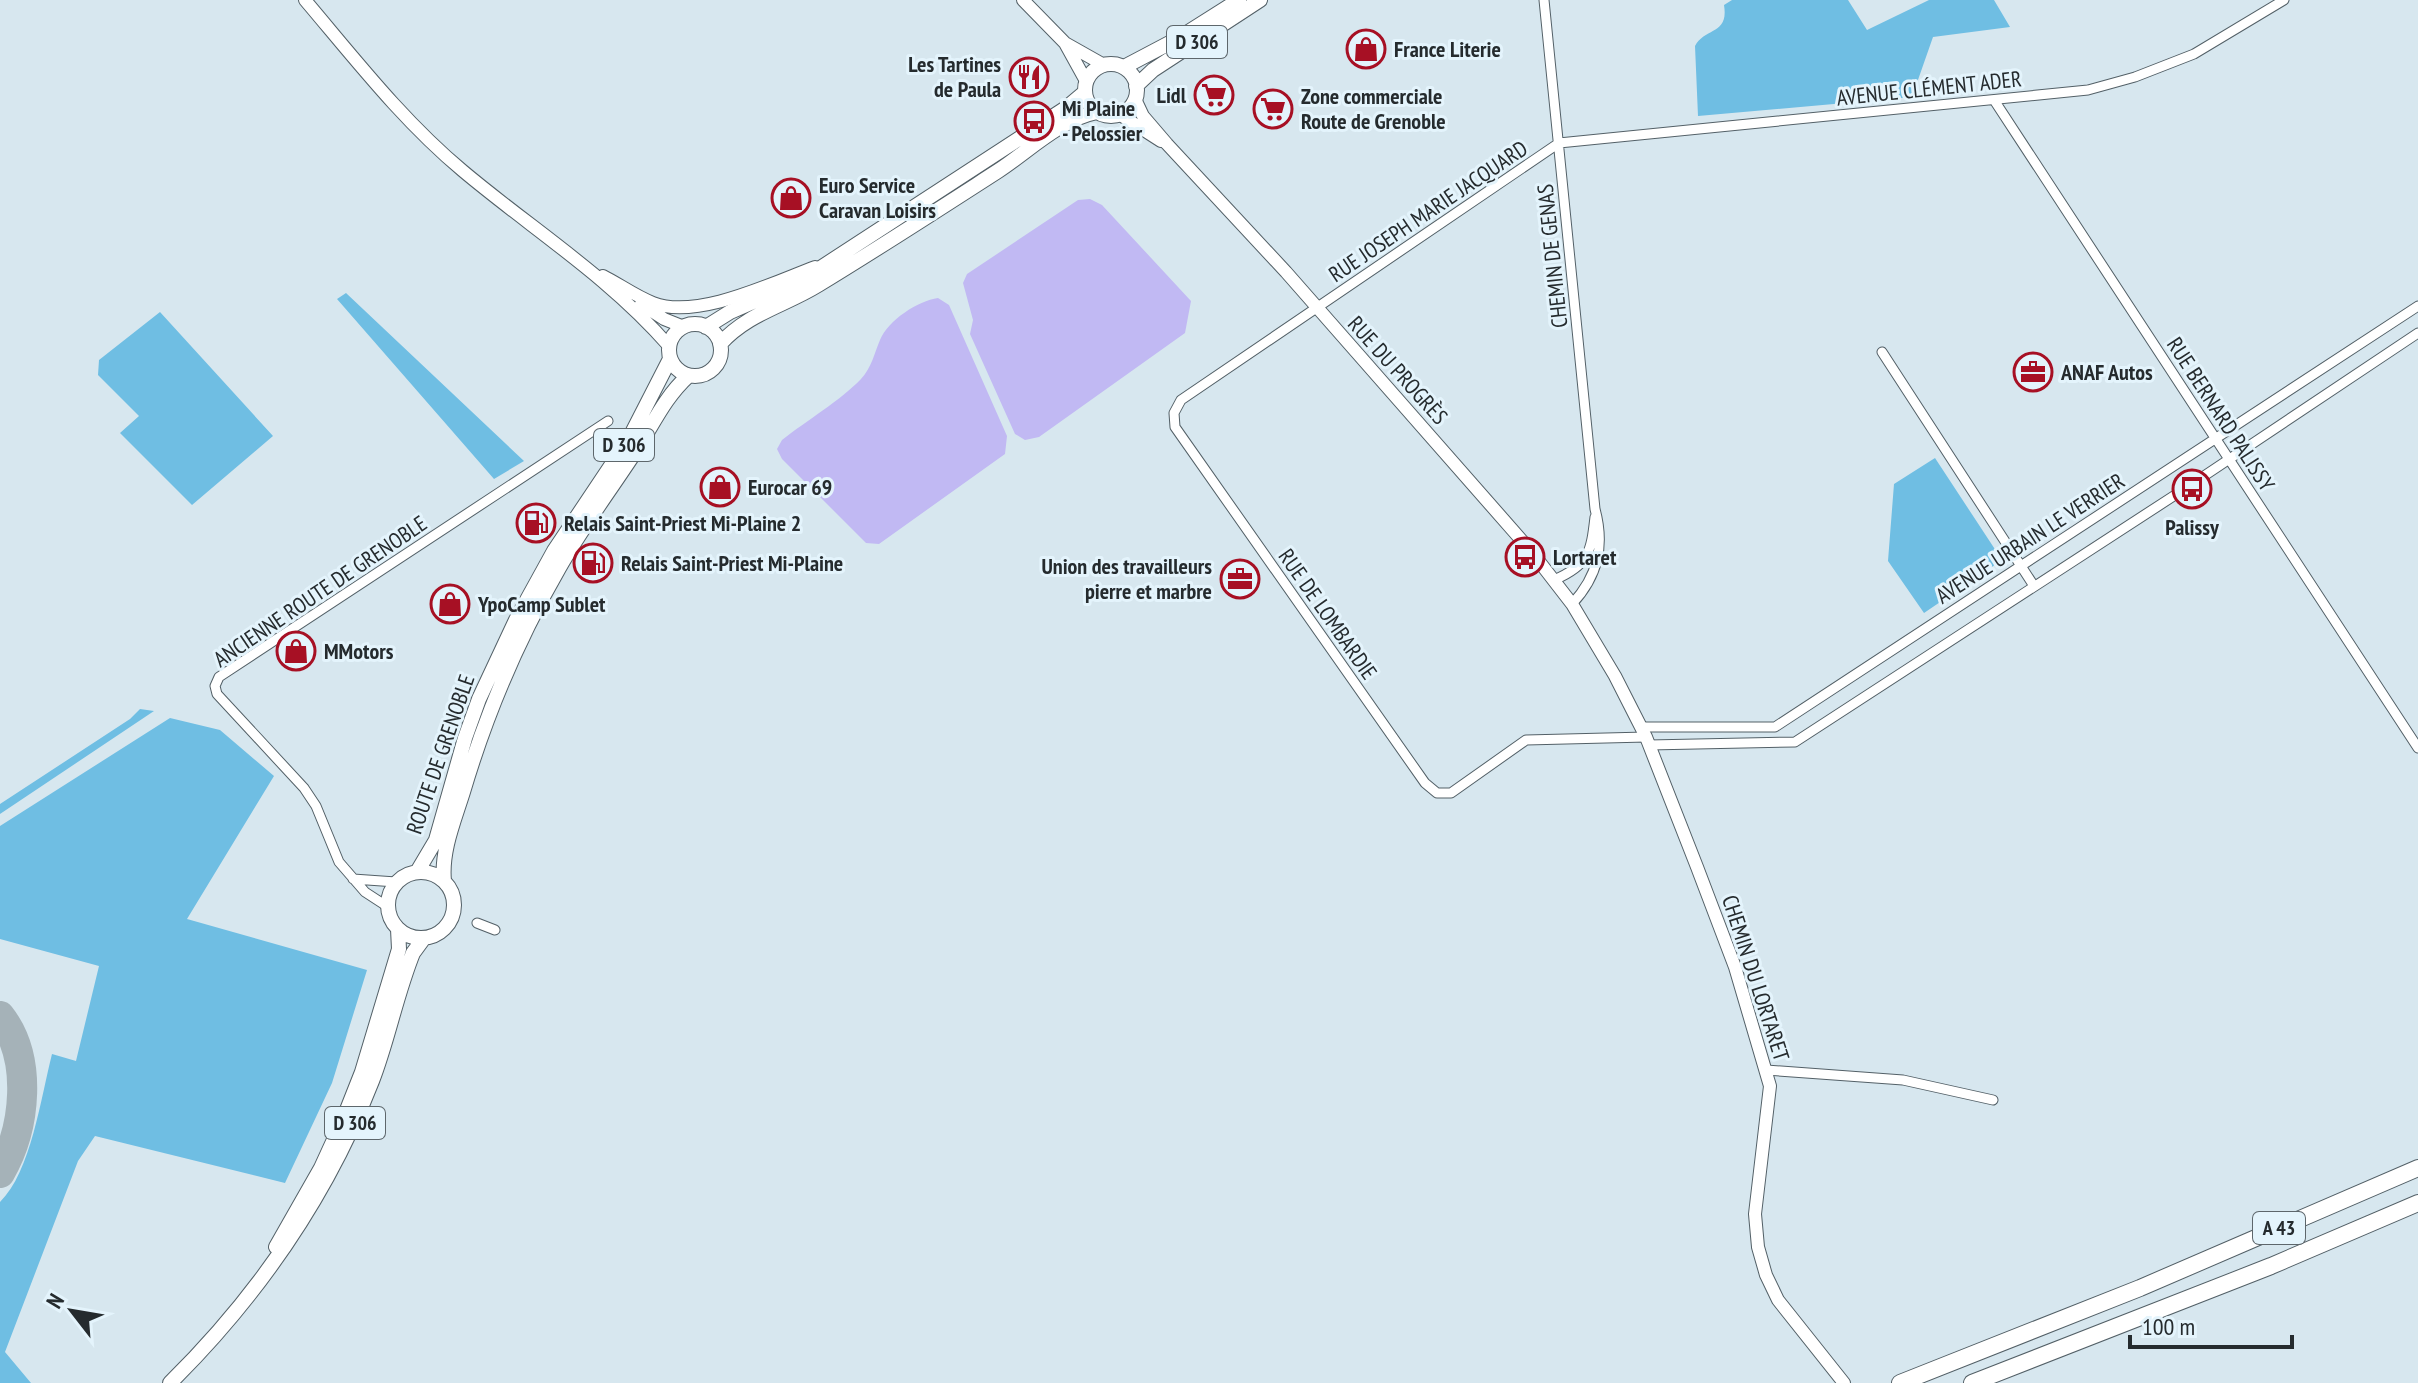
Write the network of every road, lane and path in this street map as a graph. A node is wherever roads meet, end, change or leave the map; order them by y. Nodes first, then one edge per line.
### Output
1 (305, 0) edge
2 (1023, 0) edge
3 (1239, 0) edge
4 (1260, 0) edge
5 (1544, 0) edge
6 (2284, 0) edge
7 (1065, 43) junction
8 (1104, 65) junction
9 (1124, 67) junction
10 (1086, 86) junction
11 (1136, 92) junction
12 (1994, 100) junction
13 (1097, 112) junction
14 (1119, 114) junction
15 (1559, 143) junction
16 (1167, 144) junction
17 (824, 263) junction
18 (583, 265) junction
19 (2418, 306) edge
20 (1317, 308) junction
21 (684, 327) junction
22 (706, 327) junction
23 (2418, 333) edge
24 (720, 344) junction
25 (670, 352) junction
26 (1882, 352) dead end
27 (688, 376) junction
28 (608, 421) dead end
29 (2215, 438) junction
30 (2229, 459) junction
31 (1595, 509) junction
32 (2021, 565) junction
33 (1554, 580) junction
34 (2034, 586) junction
35 (1572, 604) junction
36 (1588, 631) joint
37 (1646, 736) junction
38 (2418, 748) edge
39 (417, 872) junction
40 (353, 879) junction
41 (444, 881) junction
42 (396, 882) junction
43 (388, 907) junction
44 (477, 923) dead end
45 (398, 929) junction
46 (495, 930) dead end
47 (424, 938) junction
48 (1766, 1070) junction
49 (1993, 1100) dead end
50 (2418, 1168) edge
51 (2418, 1203) edge
52 (250, 1291) junction
53 (170, 1383) edge
54 (1844, 1383) edge
55 (1900, 1383) edge
56 (1972, 1383) edge

1 - 18 main road
2 - 7 main road
3 - 9 main road, D 306
4 - 11 main road, D 306
5 - 15 street, CHEMIN DE GENAS
6 - 12 street, AVENUE CLÉMENT ADER
7 - 8 main road
7 - 10 main road
8 - 9 main road
8 - 10 main road
9 - 11 main road
10 - 13 main road
10 - 17 main road
11 - 14 main road
11 - 16 main road, RUE DU PROGRÈS
12 - 15 street, AVENUE CLÉMENT ADER
12 - 29 street, RUE BERNARD PALISSY
13 - 14 main road
13 - 24 main road
14 - 16 main road, RUE DU PROGRÈS
15 - 20 street, RUE JOSEPH MARIE JACQUARD
15 - 31 street, CHEMIN DE GENAS
16 - 20 main road, RUE DU PROGRÈS
17 - 18 main road
17 - 22 main road
18 - 21 main road
18 - 25 main road
19 - 29 street, AVENUE URBAIN LE VERRIER
20 - 33 main road, RUE DU PROGRÈS
20 - 37 street, RUE DE LOMBARDIE
21 - 22 main road
21 - 25 main road
22 - 24 main road
23 - 30 street, AVENUE URBAIN LE VERRIER
24 - 27 main road
25 - 27 main road
25 - 39 main road, ROUTE DE GRENOBLE / D 306
26 - 32 street
27 - 41 main road, ROUTE DE GRENOBLE / D 306
28 - 40 street, ANCIENNE ROUTE DE GRENOBLE
29 - 30 street, RUE BERNARD PALISSY
29 - 32 street, AVENUE URBAIN LE VERRIER
30 - 34 street, AVENUE URBAIN LE VERRIER
30 - 38 street, RUE BERNARD PALISSY
31 - 33 street, CHEMIN DE GENAS
31 - 35 street, CHEMIN DE GENAS
32 - 34 street
32 - 37 street, AVENUE URBAIN LE VERRIER
33 - 35 main road, RUE DU PROGRÈS
34 - 37 street, AVENUE URBAIN LE VERRIER
35 - 36 main road, RUE DU PROGRÈS
36 - 37 main road, CHEMIN DU LORTARET
37 - 48 main road, CHEMIN DU LORTARET
39 - 41 main road
39 - 42 main road
40 - 42 street
40 - 43 street, ANCIENNE ROUTE DE GRENOBLE
41 - 47 main road
42 - 43 main road
43 - 45 main road
44 - 46 street
45 - 47 main road
45 - 52 main road, D 306
47 - 52 main road, D 306
48 - 49 street
48 - 54 main road, CHEMIN DU LORTARET
50 - 55 highway, A 43
51 - 56 highway, A 43
52 - 53 main road, D 306

